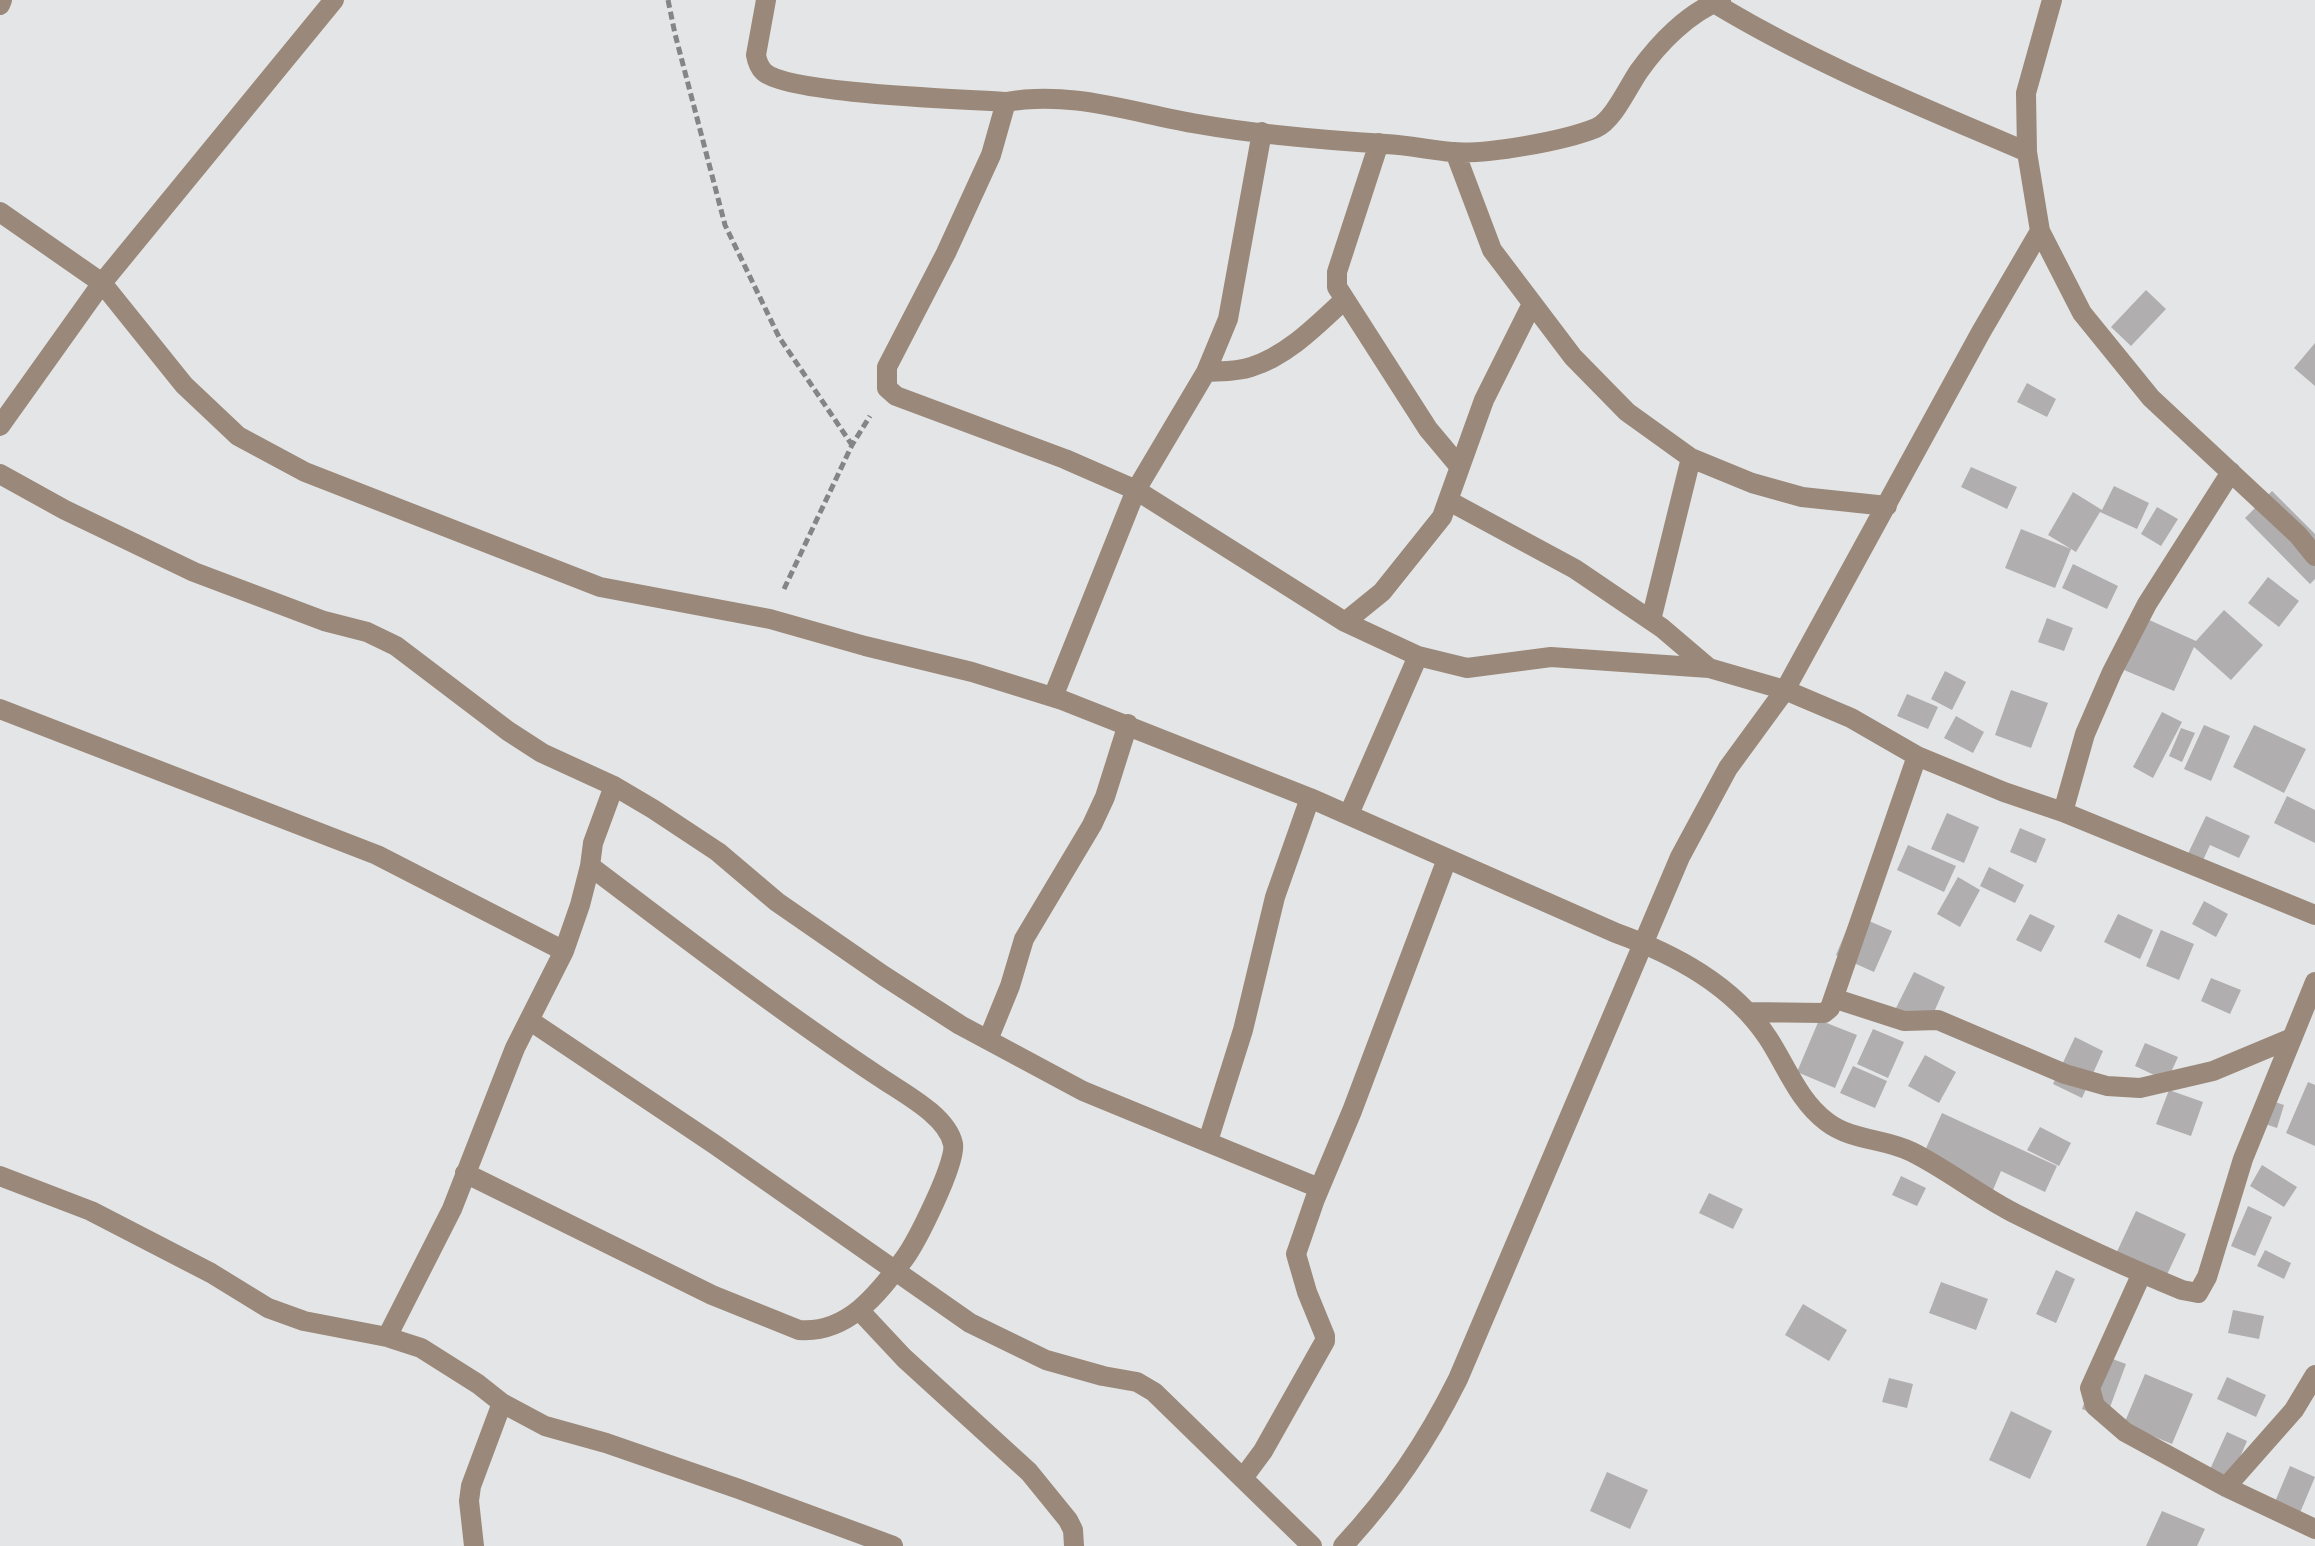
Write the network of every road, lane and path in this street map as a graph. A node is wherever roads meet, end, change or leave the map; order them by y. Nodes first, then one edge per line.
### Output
1 (334, 0) edge
2 (668, 0) edge
3 (766, 0) edge
4 (2052, 0) edge
5 (1718, 1) edge
6 (1006, 102) junction
7 (1262, 132) junction
8 (1379, 143) junction
9 (1455, 152) junction
10 (2027, 152) junction
11 (0, 212) edge
12 (2040, 231) junction
13 (102, 283) junction
14 (1344, 300) junction
15 (1532, 304) junction
16 (1206, 372) junction
17 (887, 388) junction
18 (0, 426) edge
19 (852, 445) junction
20 (1691, 458) junction
21 (1459, 466) junction
22 (2231, 472) junction
23 (0, 474) edge
24 (1136, 490) junction
25 (1449, 501) junction
26 (1887, 506) junction
27 (2315, 556) edge
28 (770, 619) junction
29 (1651, 620) junction
30 (1345, 622) junction
31 (1418, 656) junction
32 (1709, 668) junction
33 (1785, 690) junction
34 (1053, 697) junction
35 (0, 709) edge
36 (1128, 724) junction
37 (1917, 756) junction
38 (614, 786) junction
39 (1310, 798) junction
40 (2063, 812) junction
41 (1349, 814) junction
42 (1447, 859) junction
43 (590, 866) junction
44 (2315, 915) edge
45 (1645, 944) junction
46 (564, 951) junction
47 (2315, 982) edge
48 (1836, 999) junction
49 (1748, 1012) junction
50 (529, 1020) junction
51 (2292, 1038) junction
52 (988, 1040) junction
53 (1208, 1141) junction
54 (465, 1173) junction
55 (0, 1176) edge
56 (1319, 1188) junction
57 (896, 1270) junction
58 (2142, 1273) junction
59 (860, 1311) junction
60 (387, 1337) junction
61 (2315, 1375) edge
62 (502, 1403) junction
63 (1243, 1478) junction
64 (2226, 1487) junction
65 (2315, 1529) edge
66 (474, 1546) edge
67 (893, 1546) edge
68 (1074, 1546) edge
69 (1312, 1546) edge
70 (1343, 1546) edge

1 - 13 street
2 - 19 path
3 - 6 street
4 - 10 street
5 - 9 street
5 - 10 street
6 - 7 street
6 - 17 street
7 - 8 street
7 - 16 street
8 - 9 street
8 - 14 street
9 - 15 street
10 - 12 street
11 - 13 street
12 - 22 street
12 - 26 street
13 - 18 street
13 - 28 street
14 - 16 street
14 - 21 street
15 - 20 street
15 - 21 street
16 - 24 street
17 - 19 path
17 - 24 street
19 - 28 path
20 - 26 street
20 - 29 street
21 - 25 street
22 - 27 street
22 - 40 street
23 - 38 street
24 - 30 street
24 - 34 street
25 - 29 street
25 - 30 street
26 - 33 street
28 - 34 street
29 - 32 street
30 - 31 street
31 - 32 street
31 - 41 street
32 - 33 street
33 - 37 street
33 - 45 street
34 - 36 street
35 - 46 street
36 - 39 street
36 - 52 street
37 - 40 street
37 - 48 street
38 - 43 street
38 - 52 street
39 - 41 street
39 - 53 street
40 - 44 street
41 - 42 street
42 - 45 street
42 - 56 street
43 - 46 street
43 - 57 street
45 - 49 street
45 - 70 street
46 - 50 street
47 - 51 street
48 - 49 street
48 - 51 street
49 - 58 street
50 - 54 street
50 - 57 street
51 - 58 street
52 - 53 street
53 - 56 street
54 - 59 street
54 - 60 street
55 - 60 street
56 - 63 street
57 - 59 street
57 - 63 street
58 - 64 street
59 - 68 street
60 - 62 street
61 - 64 street
62 - 66 street
62 - 67 street
63 - 69 street
64 - 65 street

